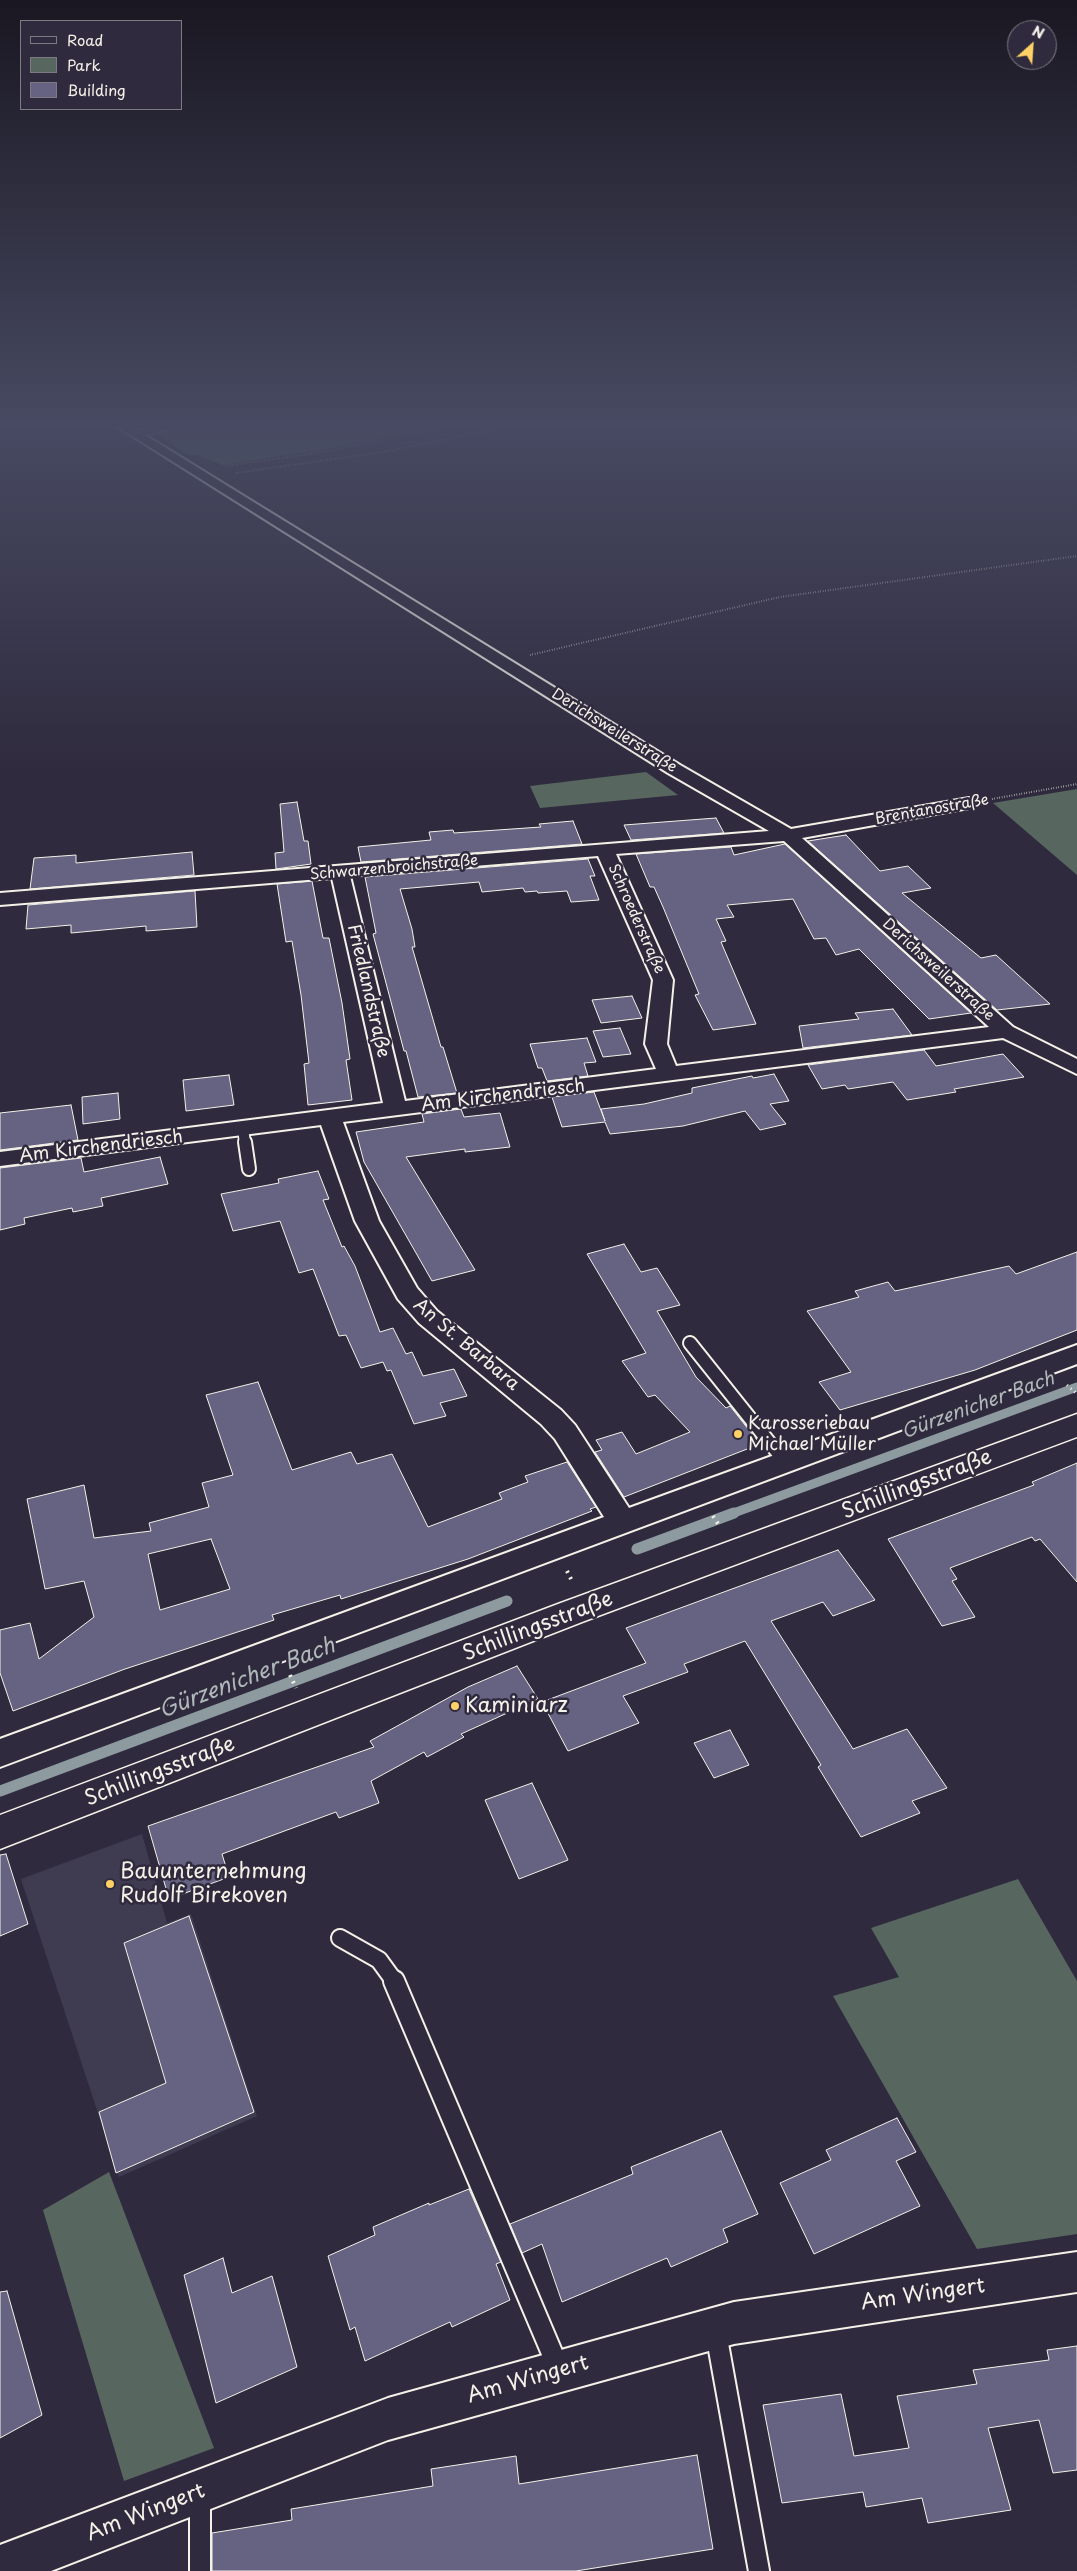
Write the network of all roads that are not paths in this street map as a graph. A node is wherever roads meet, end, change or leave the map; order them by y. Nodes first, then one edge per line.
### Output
1 (316, 547) edge
2 (969, 803) road end
3 (788, 835) junction
4 (604, 851) junction
5 (340, 872) junction
6 (0, 899) edge
7 (1006, 1031) junction
8 (1077, 1068) edge
9 (669, 1075) junction
10 (396, 1110) junction
11 (330, 1118) junction
12 (243, 1129) junction
13 (0, 1159) edge
14 (249, 1169) dead end
15 (690, 1343) dead end
16 (1077, 1354) edge
17 (1077, 1425) edge
18 (785, 1462) junction
19 (623, 1523) junction
20 (0, 1753) edge
21 (0, 1832) edge
22 (340, 1938) dead end
23 (1077, 2272) edge
24 (715, 2328) junction
25 (560, 2372) junction
26 (200, 2492) junction
27 (0, 2568) edge
28 (200, 2571) edge
29 (759, 2571) edge

1 - 3 street, Derichsweilerstraße
2 - 3 street, Brentanostraße
3 - 4 street, Schwarzenbroichstraße
3 - 7 street, Derichsweilerstraße
4 - 5 street, Schwarzenbroichstraße
4 - 9 street, Schroederstraße
5 - 6 street, Schwarzenbroichstraße
5 - 10 street, Friedlandstraße
7 - 8 street, Derichsweilerstraße
7 - 9 street, Am Kirchendriesch
9 - 10 street, Am Kirchendriesch
10 - 11 street, Am Kirchendriesch
11 - 12 street, Am Kirchendriesch
11 - 19 street, An St. Barbara
12 - 13 street, Am Kirchendriesch
12 - 14 lane
15 - 18 lane
16 - 18 street
17 - 21 main road, Schillingsstraße
18 - 19 street
19 - 20 street
22 - 25 lane
23 - 24 street, Am Wingert
24 - 25 street, Am Wingert
24 - 29 lane
25 - 26 street, Am Wingert
26 - 27 street, Am Wingert
26 - 28 lane

